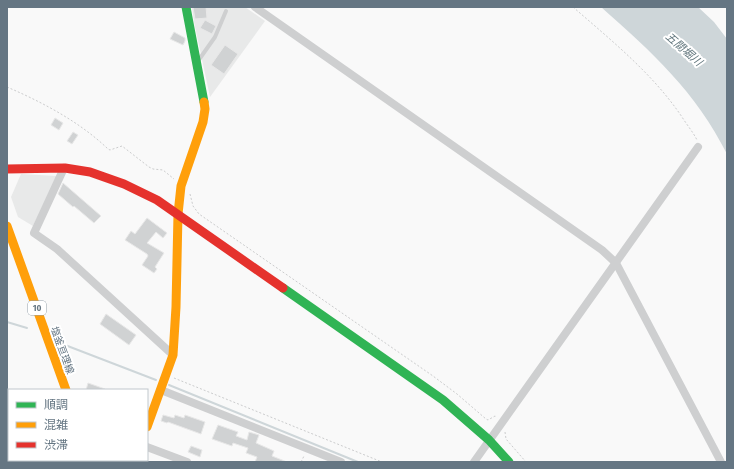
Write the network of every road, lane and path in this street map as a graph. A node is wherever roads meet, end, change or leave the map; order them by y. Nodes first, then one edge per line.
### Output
1 (186, 7) edge
2 (255, 7) edge
3 (572, 7) edge
4 (226, 11) dead end
5 (197, 64) junction
6 (7, 87) edge
7 (698, 147) joint
8 (64, 168) junction
9 (7, 169) edge
10 (181, 186) junction
11 (178, 214) junction
12 (7, 226) edge
13 (616, 263) junction
14 (172, 355) junction
15 (166, 375) junction
16 (66, 389) edge
17 (161, 390) junction
18 (503, 420) junction
19 (148, 424) edge
20 (505, 430) dead end
21 (490, 440) junction
22 (148, 447) edge
23 (187, 462) edge
24 (341, 462) edge
25 (382, 462) edge
26 (474, 462) edge
27 (509, 462) edge
28 (526, 462) edge
29 (721, 462) edge

1 - 5 street
2 - 13 street
3 - 7 path
4 - 5 lane
5 - 10 street
6 - 10 path
7 - 13 street
8 - 9 street
8 - 11 street
8 - 14 street
10 - 11 street
10 - 18 path
11 - 14 street
11 - 21 street
12 - 16 street, 塩釜亘理線 / 10
13 - 18 street
13 - 29 street
14 - 15 street
15 - 17 street
15 - 25 path
17 - 19 street
17 - 24 street
18 - 21 street
20 - 28 path
21 - 26 street
21 - 27 street
22 - 23 street

